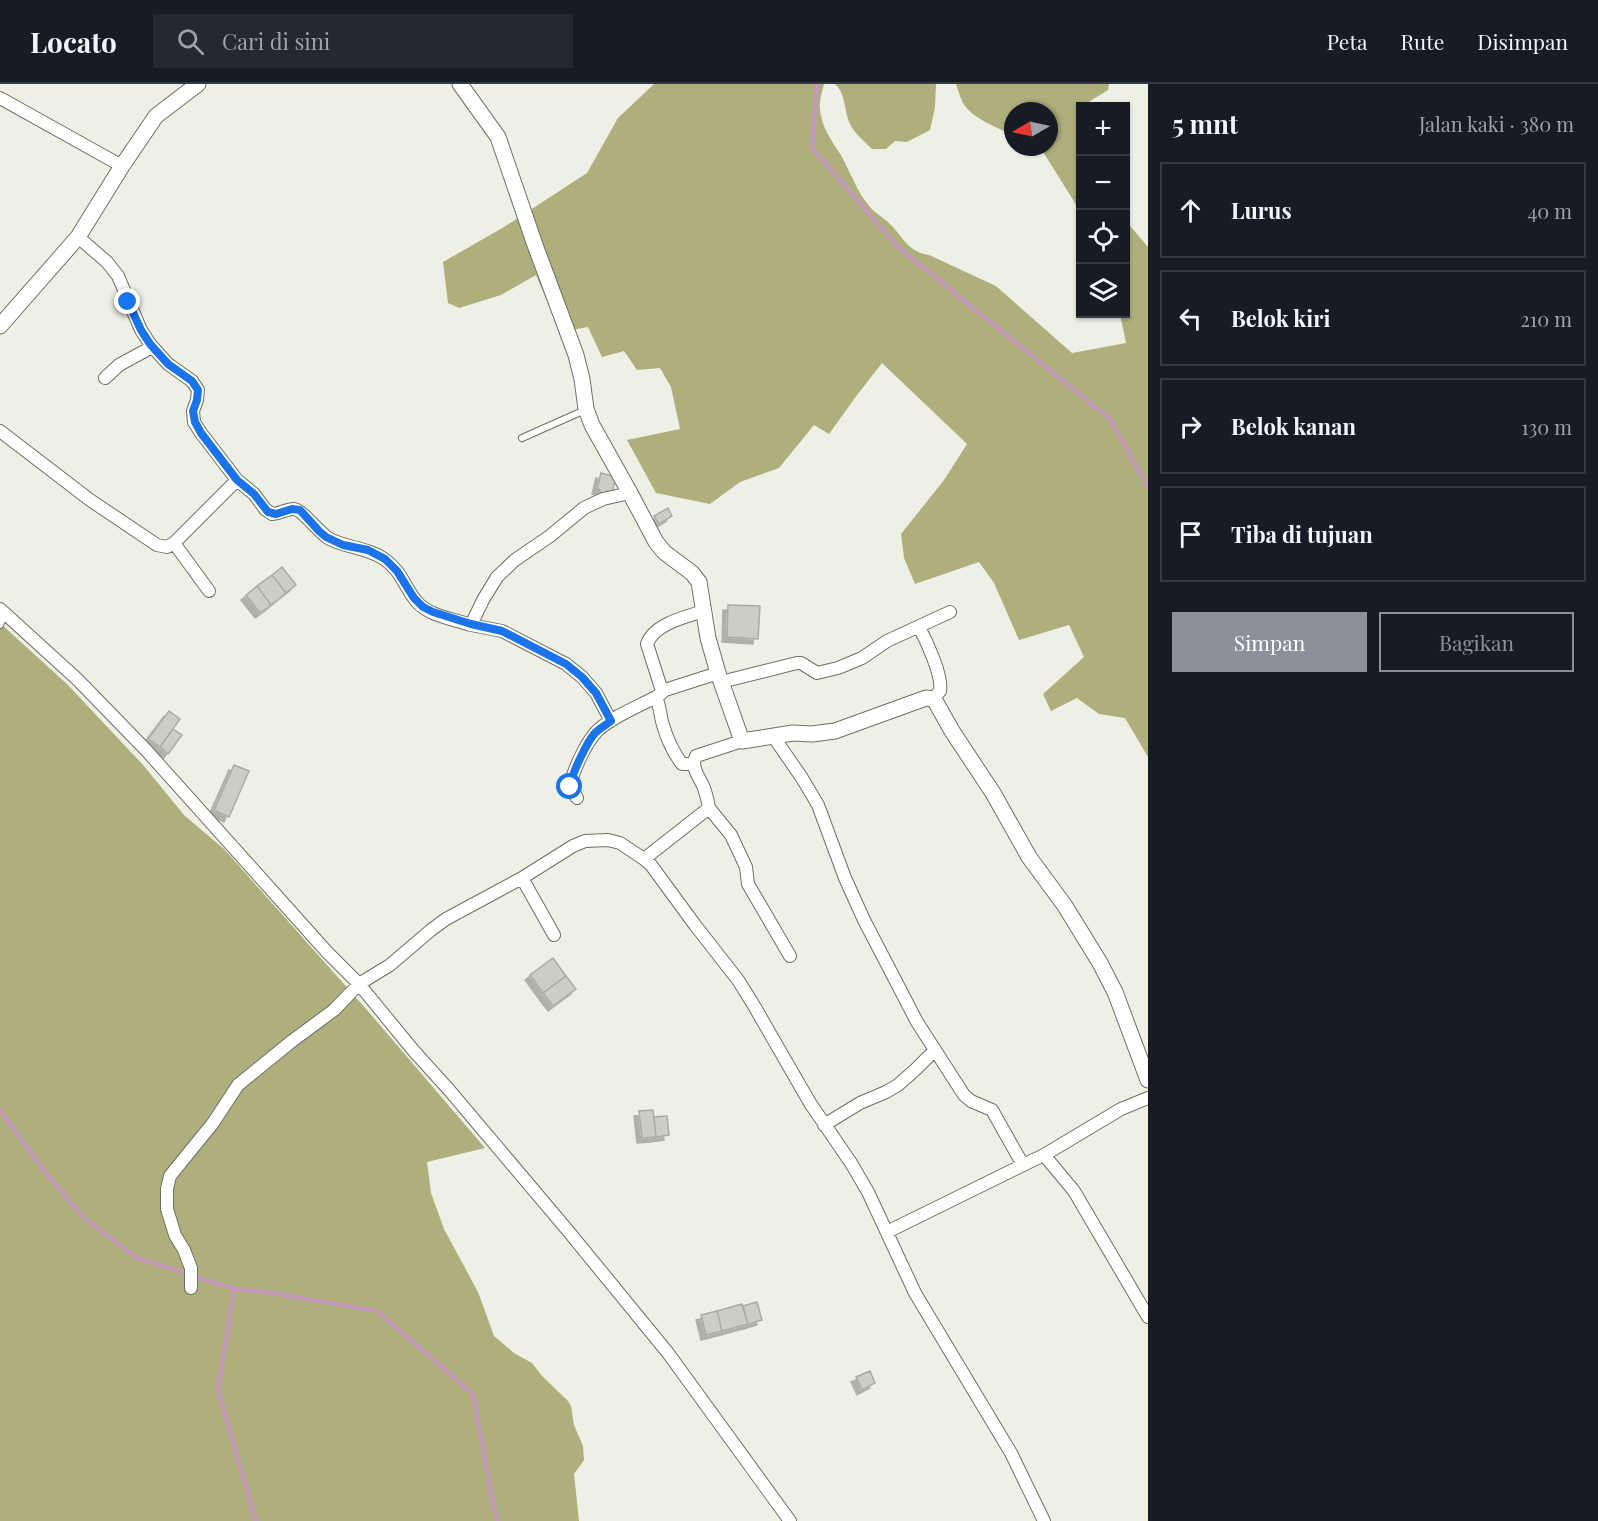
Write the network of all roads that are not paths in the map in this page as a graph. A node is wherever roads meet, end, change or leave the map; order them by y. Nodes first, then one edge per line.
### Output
1 (198, 84) edge
2 (460, 84) edge
3 (0, 99) edge
4 (122, 166) junction
5 (78, 237) junction
6 (2, 318) edge
7 (152, 346) junction
8 (105, 378) dead end
9 (586, 409) junction
10 (0, 431) edge
11 (522, 438) dead end
12 (237, 480) junction
13 (630, 493) junction
14 (174, 543) junction
15 (208, 591) dead end
16 (704, 611) junction
17 (950, 612) dead end
18 (2, 616) edge
19 (471, 624) junction
20 (919, 627) junction
21 (720, 677) junction
22 (659, 694) junction
23 (934, 699) junction
24 (611, 721) junction
25 (773, 736) junction
26 (742, 741) junction
27 (694, 764) junction
28 (577, 798) dead end
29 (709, 808) junction
30 (644, 859) junction
31 (522, 878) junction
32 (554, 935) dead end
33 (790, 956) dead end
34 (359, 984) junction
35 (935, 1050) junction
36 (1148, 1080) edge
37 (1148, 1098) edge
38 (824, 1125) junction
39 (1044, 1155) junction
40 (1023, 1165) junction
41 (887, 1232) junction
42 (191, 1284) dead end
43 (1148, 1317) edge
44 (790, 1521) edge
45 (1044, 1521) edge

1 - 4 street
2 - 9 street
3 - 4 street
4 - 5 street
5 - 6 street
5 - 7 street
7 - 8 street
7 - 12 street
9 - 11 lane
9 - 13 street
10 - 14 street
12 - 14 street
12 - 19 street
13 - 16 street
13 - 19 street
14 - 15 street
16 - 21 street
16 - 22 street
17 - 20 street
18 - 34 street
19 - 24 street
20 - 21 street
20 - 23 street
21 - 22 street
21 - 26 street
22 - 24 street
22 - 27 street
23 - 25 street
23 - 36 street
24 - 28 street
25 - 26 street
25 - 35 street
26 - 27 street
27 - 29 street
29 - 30 street
29 - 33 street
30 - 31 street
30 - 38 street
31 - 32 street
31 - 34 street
34 - 42 street
34 - 44 street
35 - 38 street
35 - 40 street
37 - 39 street
38 - 41 street
39 - 40 street
39 - 43 street
40 - 41 street
41 - 45 street

